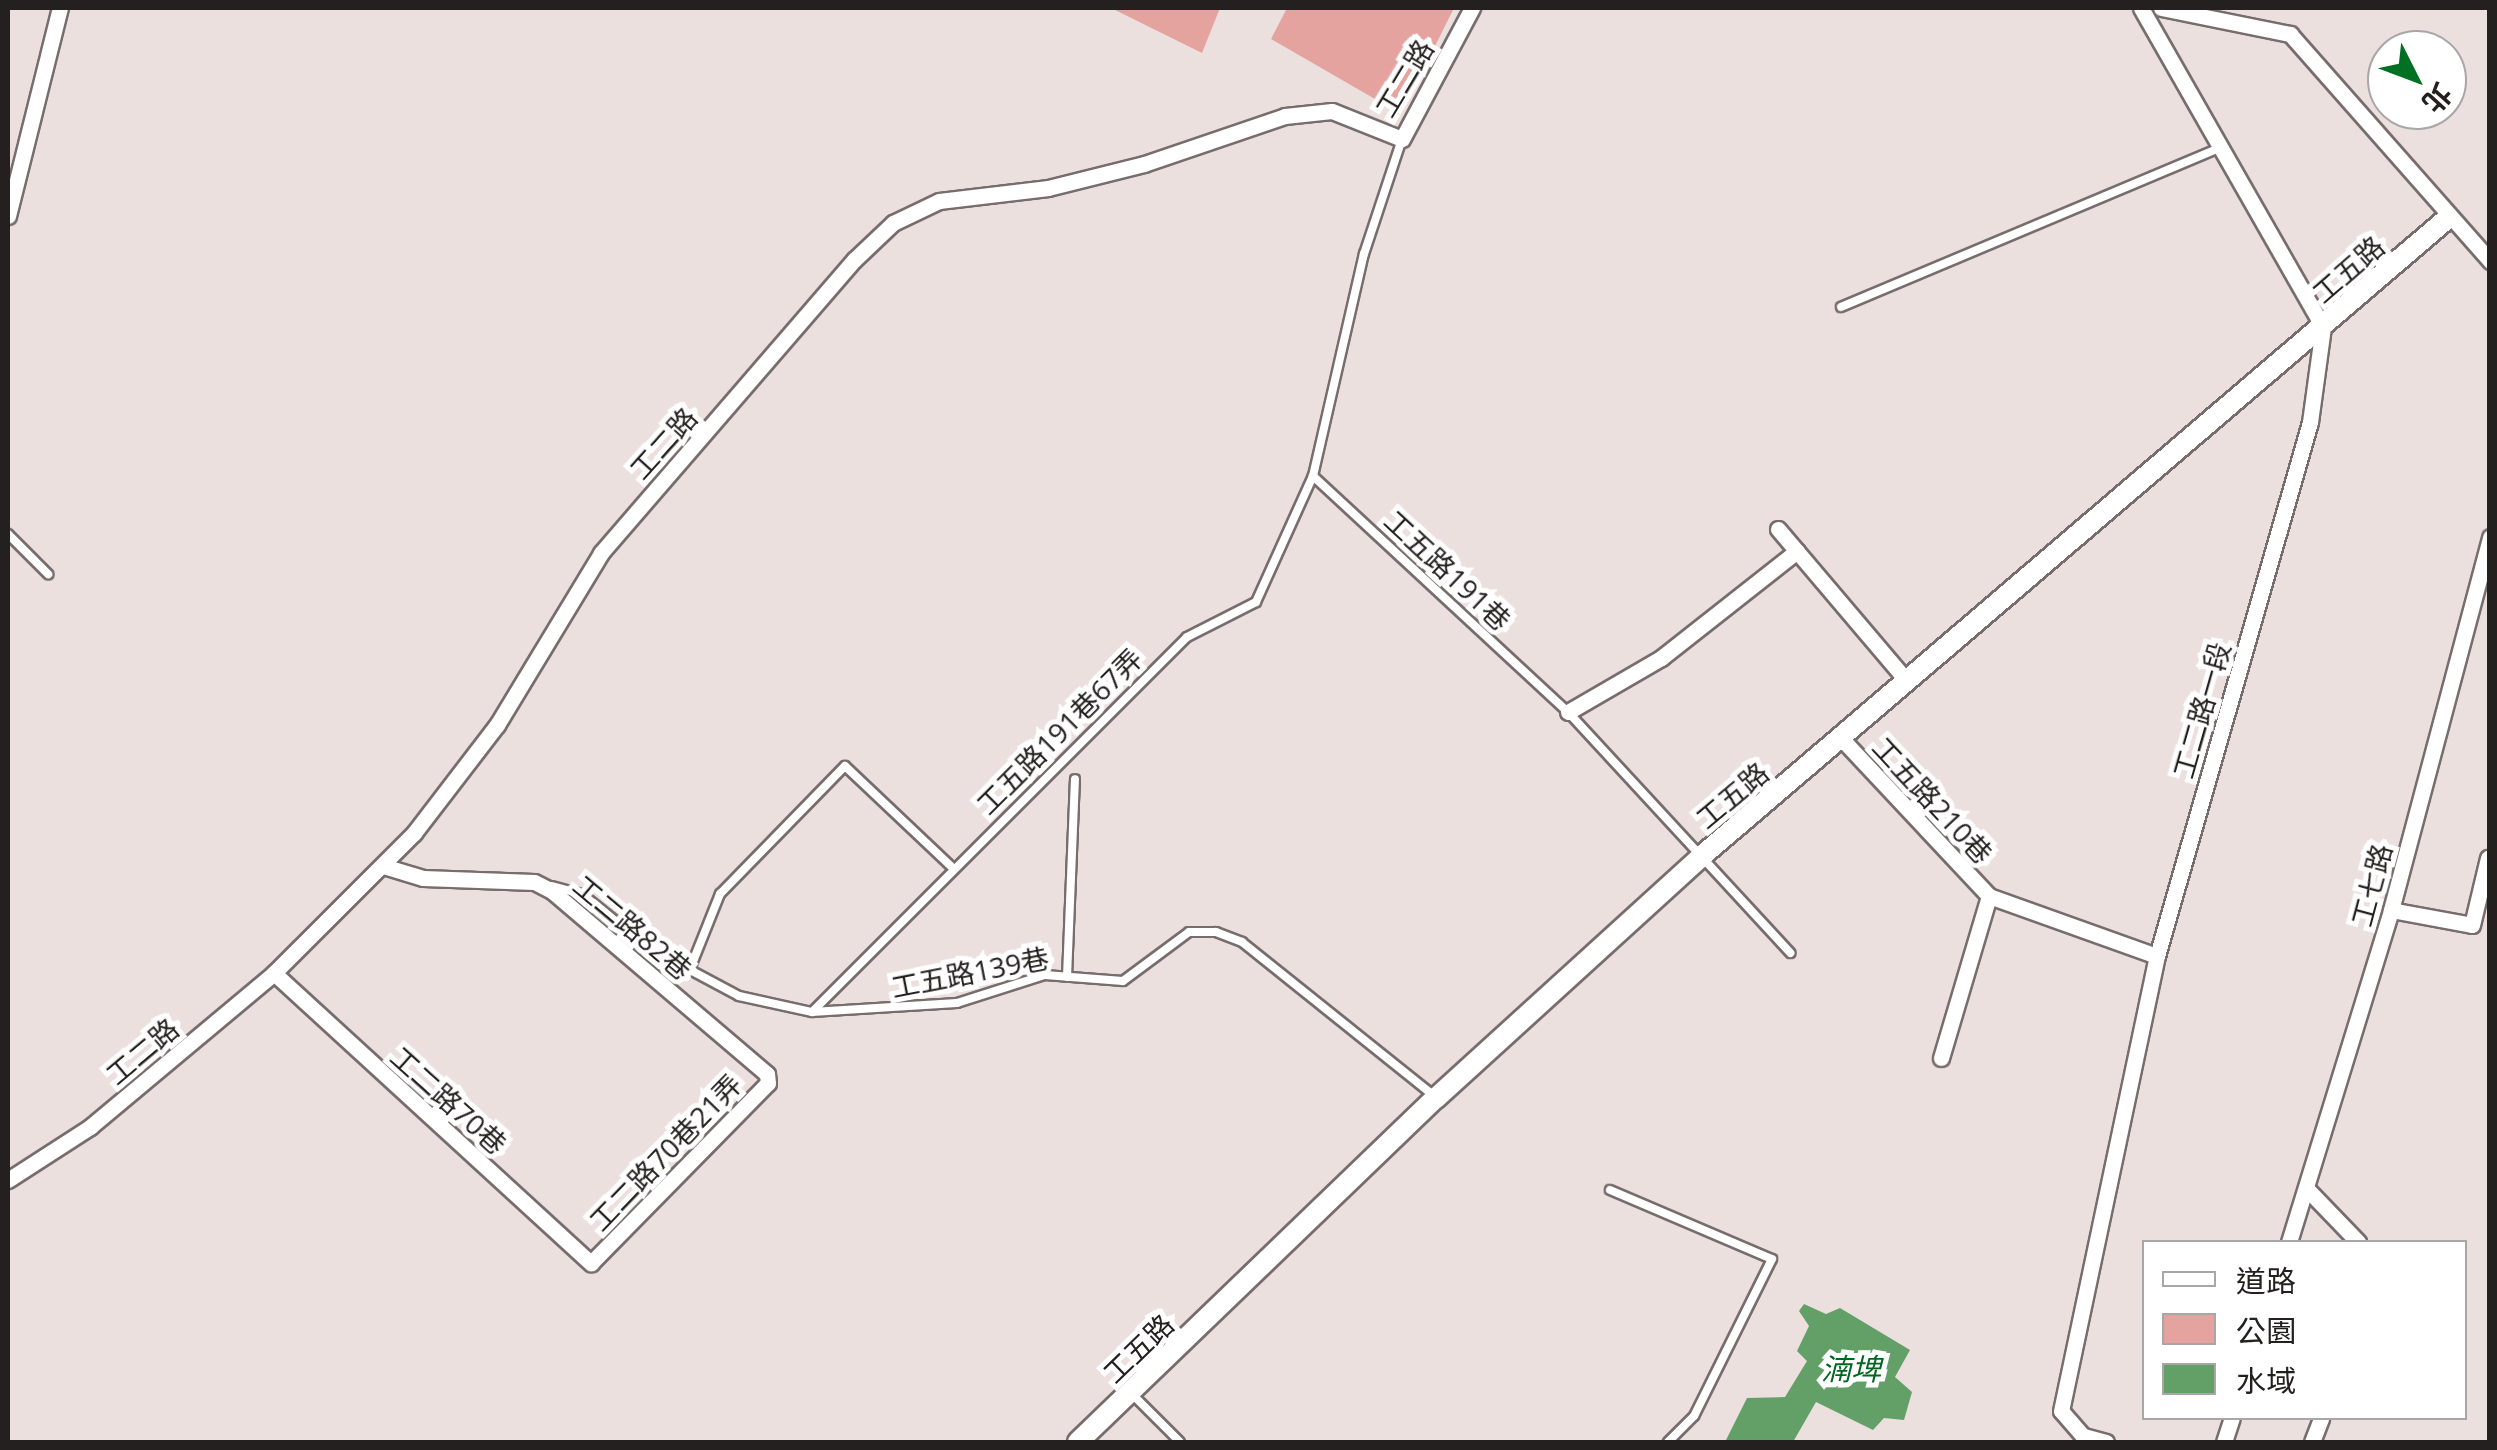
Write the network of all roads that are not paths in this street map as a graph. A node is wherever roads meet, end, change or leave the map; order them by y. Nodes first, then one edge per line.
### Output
1 (60, 8) edge
2 (1472, 8) edge
3 (2141, 8) edge
4 (2160, 8) edge
5 (1402, 139) junction
6 (2217, 149) junction
7 (8, 216) edge
8 (2448, 218) junction
9 (2490, 261) edge
10 (1841, 307) dead end
11 (2323, 327) junction
12 (1314, 476) junction
13 (1778, 530) dead end
14 (8, 534) edge
15 (2490, 538) edge
16 (1797, 551) junction
17 (48, 574) dead end
18 (1906, 680) junction
19 (1568, 712) junction
20 (1842, 738) junction
21 (1075, 779) dead end
22 (1704, 854) junction
23 (2488, 858) edge
24 (383, 866) junction
25 (953, 868) junction
26 (534, 882) junction
27 (1989, 896) junction
28 (2390, 910) junction
29 (1790, 953) dead end
30 (2157, 956) junction
31 (690, 969) junction
32 (274, 974) junction
33 (1067, 977) junction
34 (812, 1012) junction
35 (1941, 1058) dead end
36 (768, 1074) joint
37 (1436, 1098) junction
38 (8, 1180) edge
39 (2307, 1188) junction
40 (1610, 1190) dead end
41 (2290, 1240) edge
42 (2356, 1240) edge
43 (591, 1263) joint
44 (1131, 1393) junction
45 (1078, 1442) edge
46 (1180, 1442) edge
47 (1668, 1442) edge
48 (2106, 1442) edge

1 - 7 street
2 - 5 street, 工二路
3 - 6 street
4 - 8 street
5 - 12 lane
5 - 24 street, 工二路
6 - 10 lane
6 - 11 street
8 - 9 street
8 - 11 street, 工五路
11 - 18 street, 工五路
11 - 30 street, 工二路一段
12 - 19 lane, 工五路191巷
12 - 25 lane, 工五路191巷67弄
13 - 16 street
14 - 17 lane
15 - 28 street, 工七路
16 - 18 street
16 - 19 street
18 - 20 street, 工五路
19 - 22 lane, 工五路191巷
20 - 22 street, 工五路
20 - 27 street, 工五路210巷
21 - 33 lane
22 - 29 lane, 工五路191巷
22 - 37 street, 工五路
23 - 28 street
24 - 26 street, 工二路82巷
24 - 32 street, 工二路
25 - 31 lane
25 - 34 lane, 工五路191巷67弄
26 - 31 lane, 工五路139巷
26 - 36 street, 工二路82巷
27 - 30 street, 工五路210巷
27 - 35 street
28 - 39 street, 工七路
30 - 48 street, 工二路一段
31 - 34 lane, 工五路139巷
32 - 38 street, 工二路
32 - 43 street, 工二路70巷
33 - 34 lane, 工五路139巷
33 - 37 lane, 工五路139巷
36 - 43 street, 工二路70巷21弄
37 - 44 street, 工五路
39 - 41 street, 工七路
39 - 42 street
40 - 47 lane
44 - 45 street, 工五路
44 - 46 lane

